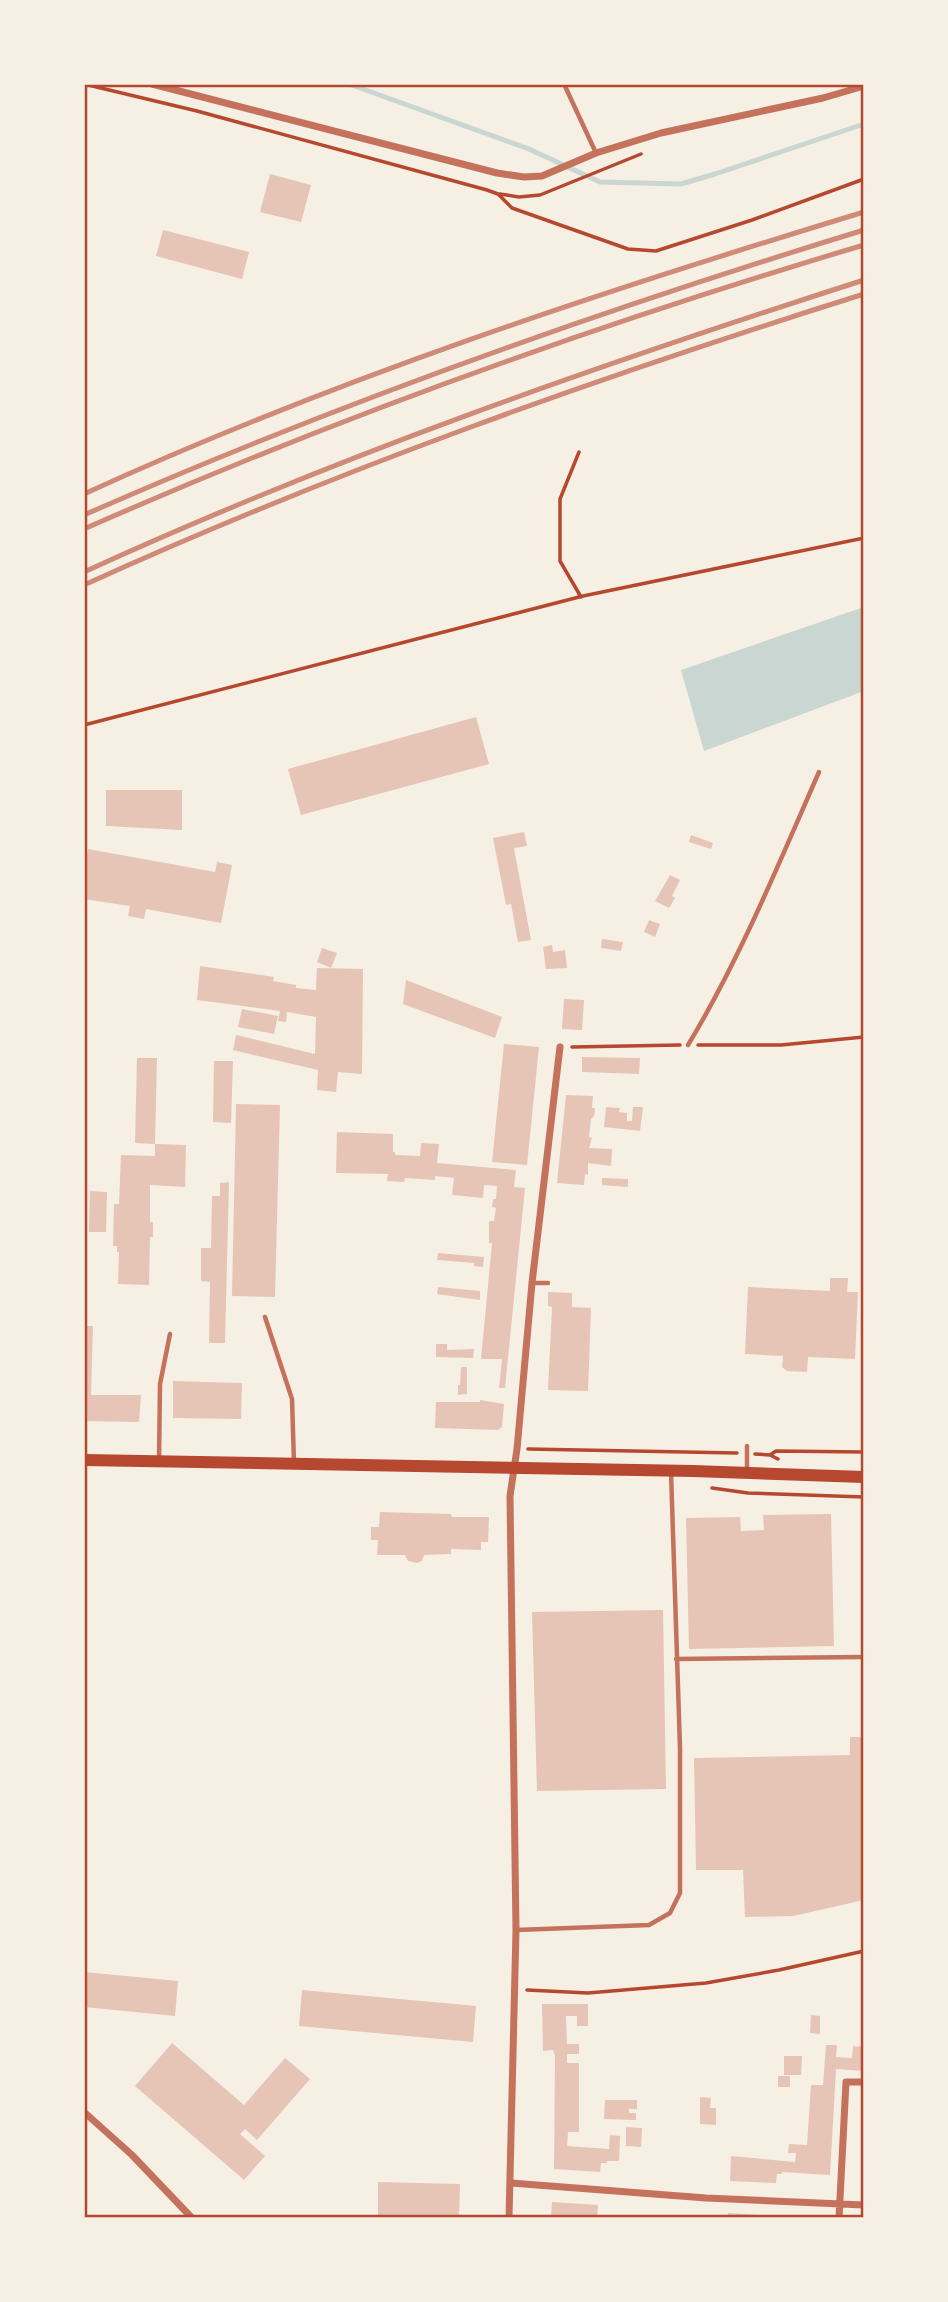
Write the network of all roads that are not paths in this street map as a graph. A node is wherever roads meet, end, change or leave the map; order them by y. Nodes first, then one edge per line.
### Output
1 (152, 84) edge
2 (564, 84) edge
3 (864, 86) edge
4 (596, 153) junction
5 (819, 772) dead end
6 (688, 1045) road end
7 (559, 1047) road end
8 (532, 1283) junction
9 (548, 1283) dead end
10 (265, 1317) dead end
11 (170, 1334) dead end
12 (747, 1446) dead end
13 (84, 1460) edge
14 (159, 1461) junction
15 (294, 1464) junction
16 (514, 1468) junction
17 (671, 1471) junction
18 (747, 1473) junction
19 (864, 1477) edge
20 (864, 1657) edge
21 (676, 1659) junction
22 (516, 1930) junction
23 (864, 2082) edge
24 (84, 2112) edge
25 (512, 2183) junction
26 (840, 2203) junction
27 (864, 2205) edge
28 (192, 2218) edge
29 (509, 2218) edge
30 (839, 2218) edge

1 - 4 street
2 - 4 lane
3 - 4 street
5 - 6 lane
7 - 8 street
8 - 9 lane
8 - 16 street
10 - 15 lane
11 - 14 lane
12 - 18 lane
13 - 14 main road
14 - 15 main road
15 - 16 main road
16 - 17 main road
16 - 22 street
17 - 18 main road
17 - 21 lane
18 - 19 main road
20 - 21 lane
21 - 22 lane
22 - 25 street
23 - 26 street
24 - 28 street
25 - 26 street
25 - 29 street
26 - 27 street
26 - 30 street

